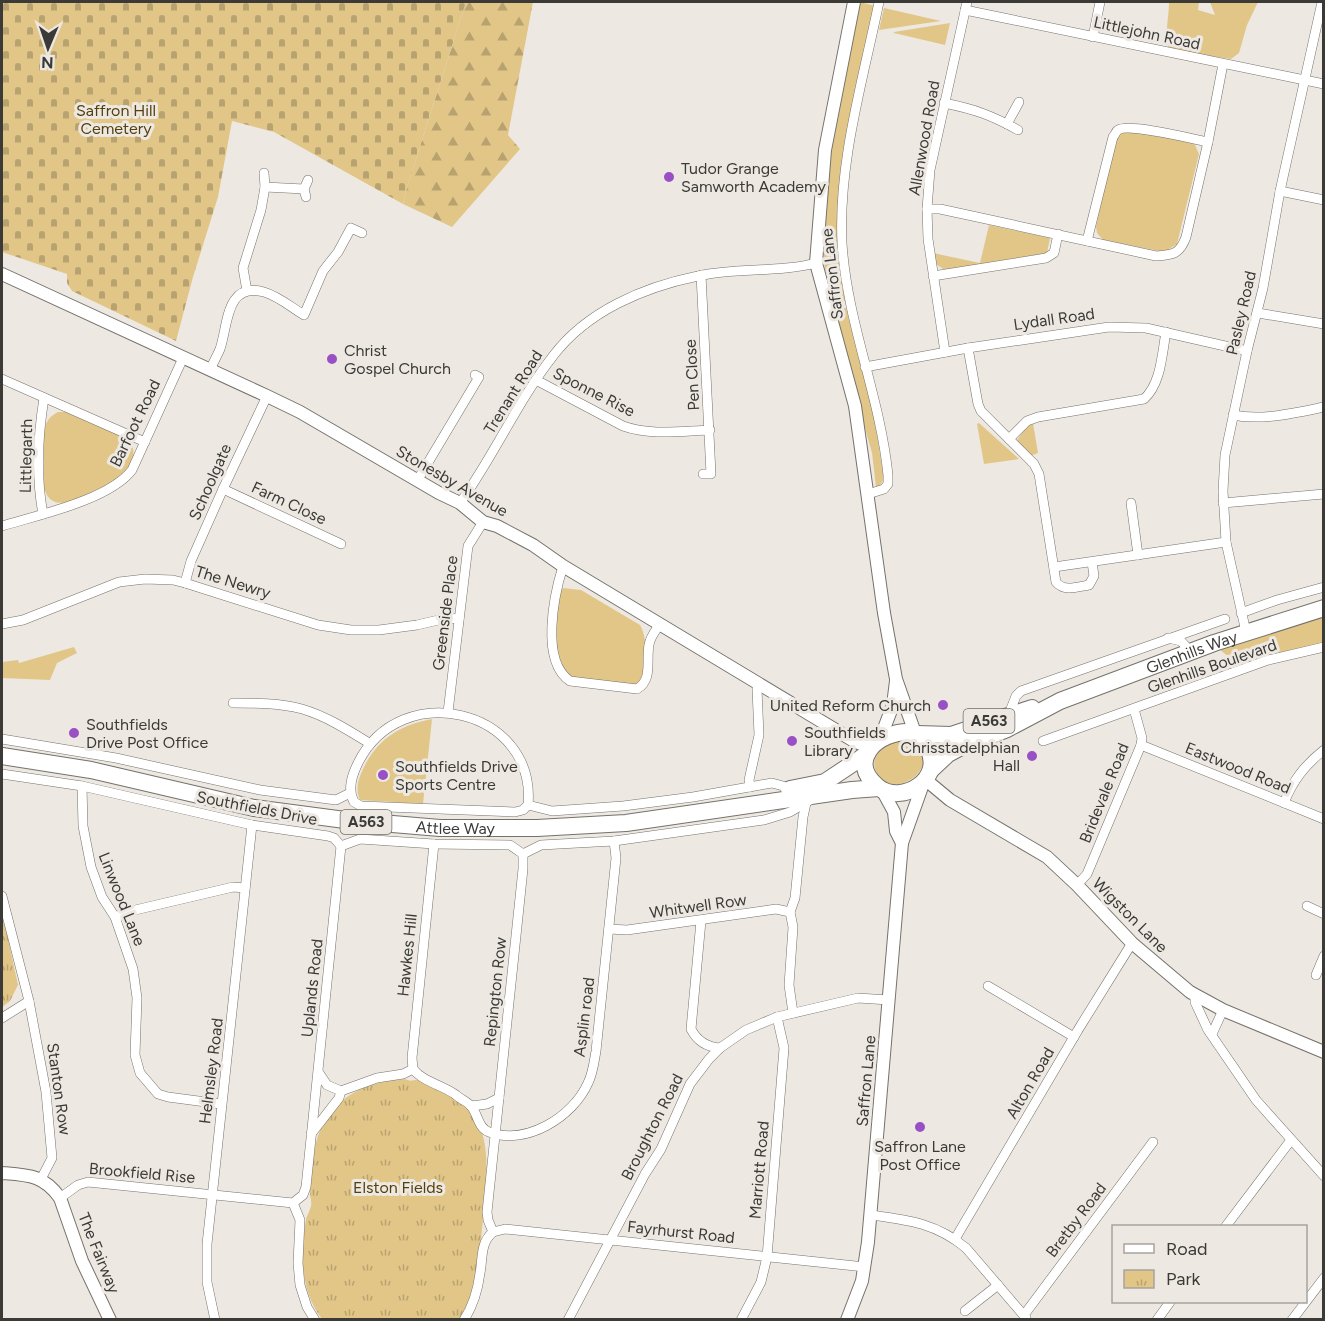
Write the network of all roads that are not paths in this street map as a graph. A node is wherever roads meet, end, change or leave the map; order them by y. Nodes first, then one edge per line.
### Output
1 (854, 2) edge
2 (879, 2) edge
3 (1100, 2) edge
4 (1322, 2) edge
5 (966, 6) edge
6 (1322, 14) edge
7 (1093, 37) junction
8 (1223, 64) junction
9 (1305, 80) junction
10 (1323, 84) edge
11 (1019, 102) dead end
12 (944, 103) junction
13 (1007, 124) junction
14 (1018, 130) dead end
15 (1208, 142) junction
16 (264, 173) dead end
17 (265, 187) junction
18 (306, 189) dead end
19 (1280, 191) junction
20 (1323, 200) edge
21 (927, 209) junction
22 (362, 233) dead end
23 (1058, 234) junction
24 (1087, 241) junction
25 (816, 263) junction
26 (2, 274) edge
27 (701, 275) junction
28 (933, 276) junction
29 (247, 291) junction
30 (1258, 313) junction
31 (304, 315) junction
32 (314, 320) dead end
33 (1323, 324) edge
34 (1166, 332) junction
35 (968, 348) junction
36 (1247, 351) junction
37 (945, 352) junction
38 (183, 358) junction
39 (865, 367) junction
40 (210, 370) junction
41 (475, 375) dead end
42 (2, 380) edge
43 (536, 380) junction
44 (267, 396) junction
45 (44, 398) junction
46 (1323, 407) edge
47 (1233, 415) junction
48 (710, 430) junction
49 (1009, 439) junction
50 (145, 442) junction
51 (722, 476) dead end
52 (417, 481) junction
53 (223, 489) junction
54 (868, 494) junction
55 (1323, 494) edge
56 (1223, 502) junction
57 (460, 503) junction
58 (1131, 503) dead end
59 (43, 514) junction
60 (483, 522) junction
61 (2, 526) edge
62 (1226, 543) junction
63 (341, 544) dead end
64 (1138, 555) junction
65 (1092, 562) junction
66 (563, 566) junction
67 (1054, 567) junction
68 (185, 583) junction
69 (1323, 587) edge
70 (1323, 608) edge
71 (1241, 613) junction
72 (459, 619) junction
73 (1226, 619) dead end
74 (2, 624) edge
75 (660, 624) junction
76 (1246, 632) junction
77 (1168, 638) junction
78 (1323, 647) edge
79 (1191, 652) junction
80 (896, 679) junction
81 (759, 684) junction
82 (1060, 701) junction
83 (232, 703) dead end
84 (1134, 709) junction
85 (448, 712) junction
86 (1009, 714) junction
87 (916, 734) junction
88 (2, 740) edge
89 (1043, 741) dead end
90 (369, 743) junction
91 (1141, 745) junction
92 (872, 747) junction
93 (1323, 750) edge
94 (2, 756) edge
95 (2, 774) edge
96 (927, 778) junction
97 (82, 786) junction
98 (750, 787) junction
99 (881, 789) junction
100 (786, 790) junction
101 (350, 793) junction
102 (812, 799) junction
103 (1284, 803) junction
104 (528, 805) junction
105 (735, 807) junction
106 (1323, 819) edge
107 (252, 825) junction
108 (614, 841) junction
109 (902, 843) junction
110 (434, 844) junction
111 (341, 846) junction
112 (523, 854) junction
113 (1077, 885) junction
114 (245, 888) junction
115 (2, 896) edge
116 (1307, 906) dead end
117 (790, 912) junction
118 (1323, 914) edge
119 (115, 917) junction
120 (701, 921) junction
121 (609, 929) junction
122 (1132, 943) junction
123 (1323, 956) edge
124 (1316, 975) dead end
125 (988, 986) dead end
126 (1195, 996) junction
127 (889, 1000) junction
128 (29, 1001) junction
129 (1223, 1010) junction
130 (793, 1013) junction
131 (777, 1017) junction
132 (2, 1018) edge
133 (1212, 1034) junction
134 (1074, 1037) junction
135 (720, 1048) junction
136 (1323, 1052) edge
137 (413, 1069) junction
138 (318, 1070) junction
139 (341, 1091) junction
140 (499, 1098) junction
141 (222, 1104) junction
142 (471, 1106) junction
143 (311, 1134) junction
144 (495, 1134) junction
145 (1291, 1140) junction
146 (1152, 1143) dead end
147 (2, 1173) edge
148 (1323, 1176) edge
149 (41, 1179) junction
150 (212, 1196) junction
151 (60, 1198) junction
152 (293, 1203) junction
153 (871, 1215) junction
154 (1227, 1225) edge
155 (493, 1232) junction
156 (955, 1239) junction
157 (610, 1240) junction
158 (767, 1257) junction
159 (865, 1267) junction
160 (1323, 1278) edge
161 (998, 1285) junction
162 (1307, 1300) edge
163 (1169, 1303) edge
164 (1305, 1303) edge
165 (965, 1311) dead end
166 (1026, 1317) edge
167 (110, 1320) edge
168 (215, 1320) edge
169 (315, 1320) edge
170 (464, 1320) edge
171 (567, 1320) edge
172 (741, 1320) edge
173 (847, 1320) edge
174 (1157, 1320) edge
175 (1292, 1320) edge

1 - 25 main road, Saffron Lane
2 - 39 street, Saffron Lane
3 - 7 street
4 - 6 street, Pasley Road
5 - 7 street, Littlejohn Road
5 - 12 street, Allenwood Road
6 - 9 street, Pasley Road
7 - 8 street, Littlejohn Road
8 - 9 street, Littlejohn Road
8 - 15 street
9 - 10 street, Littlejohn Road
9 - 19 street, Pasley Road
11 - 13 street
12 - 13 street
12 - 21 street, Allenwood Road
13 - 14 street
15 - 24 street
15 - 24 street
16 - 17 street
17 - 18 street
17 - 29 street
19 - 20 street
19 - 30 street, Pasley Road
21 - 23 street
21 - 28 street, Allenwood Road
22 - 31 street
23 - 24 street
23 - 28 street
25 - 27 street, Trenant Road
25 - 54 main road, Saffron Lane
26 - 38 main road, Stonesby Avenue
27 - 43 street, Trenant Road
27 - 48 street, Pen Close
28 - 37 street, Allenwood Road
29 - 31 street
29 - 40 street
30 - 33 street
30 - 36 street, Pasley Road
31 - 32 street
34 - 35 street, Lydall Road
34 - 36 street, Lydall Road
34 - 49 street
35 - 37 street, Lydall Road
35 - 49 street
36 - 47 street, Pasley Road
37 - 39 street, Lydall Road
38 - 40 main road, Stonesby Avenue
38 - 50 street, Barfoot Road
39 - 54 street, Saffron Lane
40 - 44 main road, Stonesby Avenue
41 - 52 street
42 - 45 street, Littlegarth
43 - 48 street, Sponne Rise
43 - 57 street, Trenant Road
44 - 52 main road, Stonesby Avenue
44 - 53 street, Schoolgate
45 - 50 street, Littlegarth
45 - 59 street, Littlegarth
46 - 47 street
47 - 56 street, Pasley Road
48 - 51 street, Pen Close
49 - 67 street
50 - 59 street, Barfoot Road
52 - 57 main road, Stonesby Avenue
53 - 63 street, Farm Close
53 - 68 street, Schoolgate
54 - 80 main road, Saffron Lane
55 - 56 street
56 - 62 street, Pasley Road
57 - 60 main road, Stonesby Avenue
58 - 64 street
59 - 61 street, Barfoot Road
60 - 66 main road, Stonesby Avenue
60 - 72 street, Greenside Place
62 - 64 street
62 - 71 street, Pasley Road
64 - 65 street
65 - 67 street
65 - 67 street
66 - 75 main road, Stonesby Avenue
66 - 75 street
68 - 72 street, The Newry
68 - 74 street, The Newry
69 - 71 street
70 - 76 highway, Glenhills Way / A563
71 - 76 street, Pasley Road
72 - 85 street, Greenside Place
73 - 77 street
75 - 81 main road, Stonesby Avenue
76 - 79 highway, Glenhills Way / A563
77 - 79 street, Glenhills Boulevard
77 - 86 street
78 - 84 street, Glenhills Boulevard
79 - 82 highway, Glenhills Way / A563
80 - 87 main road, Saffron Lane
80 - 92 main road, Saffron Lane
81 - 92 main road, Stonesby Avenue
81 - 98 street
82 - 86 highway, Glenhills Way / A563
82 - 96 highway, Glenhills Way / A563
83 - 90 street
84 - 89 street, Glenhills Boulevard
84 - 91 street, Bridevale Road
85 - 90 street
85 - 104 street
86 - 87 highway, Glenhills Way / A563
87 - 92 highway, A563
87 - 96 highway
88 - 101 street, Southfields Drive
90 - 101 street
91 - 103 street, Eastwood Road
91 - 113 street, Bridevale Road
92 - 99 highway
92 - 100 highway, Attlee Way / A563
93 - 103 street
94 - 105 highway, Attlee Way / A563
95 - 97 street, Southfields Drive
96 - 99 highway, A563
96 - 109 main road, Saffron Lane
96 - 113 main road, Wigston Lane
97 - 107 street, Southfields Drive
97 - 119 street, Linwood Lane
98 - 100 street
98 - 104 street
99 - 102 highway, Attlee Way / A563
99 - 109 main road, Saffron Lane
100 - 105 highway, Attlee Way / A563
101 - 104 street
102 - 105 highway, Attlee Way / A563
102 - 108 street
102 - 117 street
103 - 106 street, Eastwood Road
107 - 111 street, Southfields Drive
107 - 114 street, Helmsley Road
108 - 112 street
108 - 121 street, Asplin road
109 - 127 main road, Saffron Lane
110 - 111 street
110 - 112 street
110 - 137 street, Hawkes Hill
111 - 138 street, Uplands Road
112 - 140 street, Repington Row
113 - 122 main road, Wigston Lane
114 - 119 street
114 - 141 street, Helmsley Road
115 - 128 street, Stanton Row
116 - 118 street
117 - 120 street, Whitwell Row
117 - 130 street
119 - 141 street, Linwood Lane
120 - 121 street, Whitwell Row
120 - 135 street
121 - 144 street, Asplin road
122 - 126 main road, Wigston Lane
122 - 134 street, Alton Road
123 - 124 street
125 - 134 street
126 - 129 main road, Wigston Lane
126 - 133 street
127 - 130 street, Broughton Road
127 - 153 main road, Saffron Lane
128 - 132 street
128 - 149 street, Stanton Row
129 - 133 street
129 - 136 main road, Wigston Lane
130 - 131 street, Broughton Road
131 - 135 street, Broughton Road
131 - 158 street, Marriott Road
133 - 145 street
134 - 156 street, Alton Road
135 - 157 street, Broughton Road
137 - 139 street
137 - 142 street
138 - 139 street
138 - 143 street, Uplands Road
139 - 143 street
140 - 142 street
140 - 144 street, Repington Row
141 - 150 street, Helmsley Road
142 - 144 street
143 - 152 street
144 - 155 street
145 - 148 street
145 - 154 street
146 - 166 street, Bretby Road
147 - 149 main road
149 - 151 main road
150 - 151 street, Brookfield Rise
150 - 152 street, Brookfield Rise
150 - 168 street, Helmsley Road
151 - 167 main road, The Fairway
152 - 169 street
153 - 156 street
153 - 159 main road, Saffron Lane
155 - 157 street, Fayrhurst Road
155 - 170 street
156 - 161 street
157 - 158 street, Fayrhurst Road
157 - 171 street, Broughton Road
158 - 159 street, Fayrhurst Road
158 - 172 street, Marriott Road
159 - 173 main road, Saffron Lane
160 - 162 street
161 - 165 street
161 - 166 street
163 - 174 street
164 - 175 street

